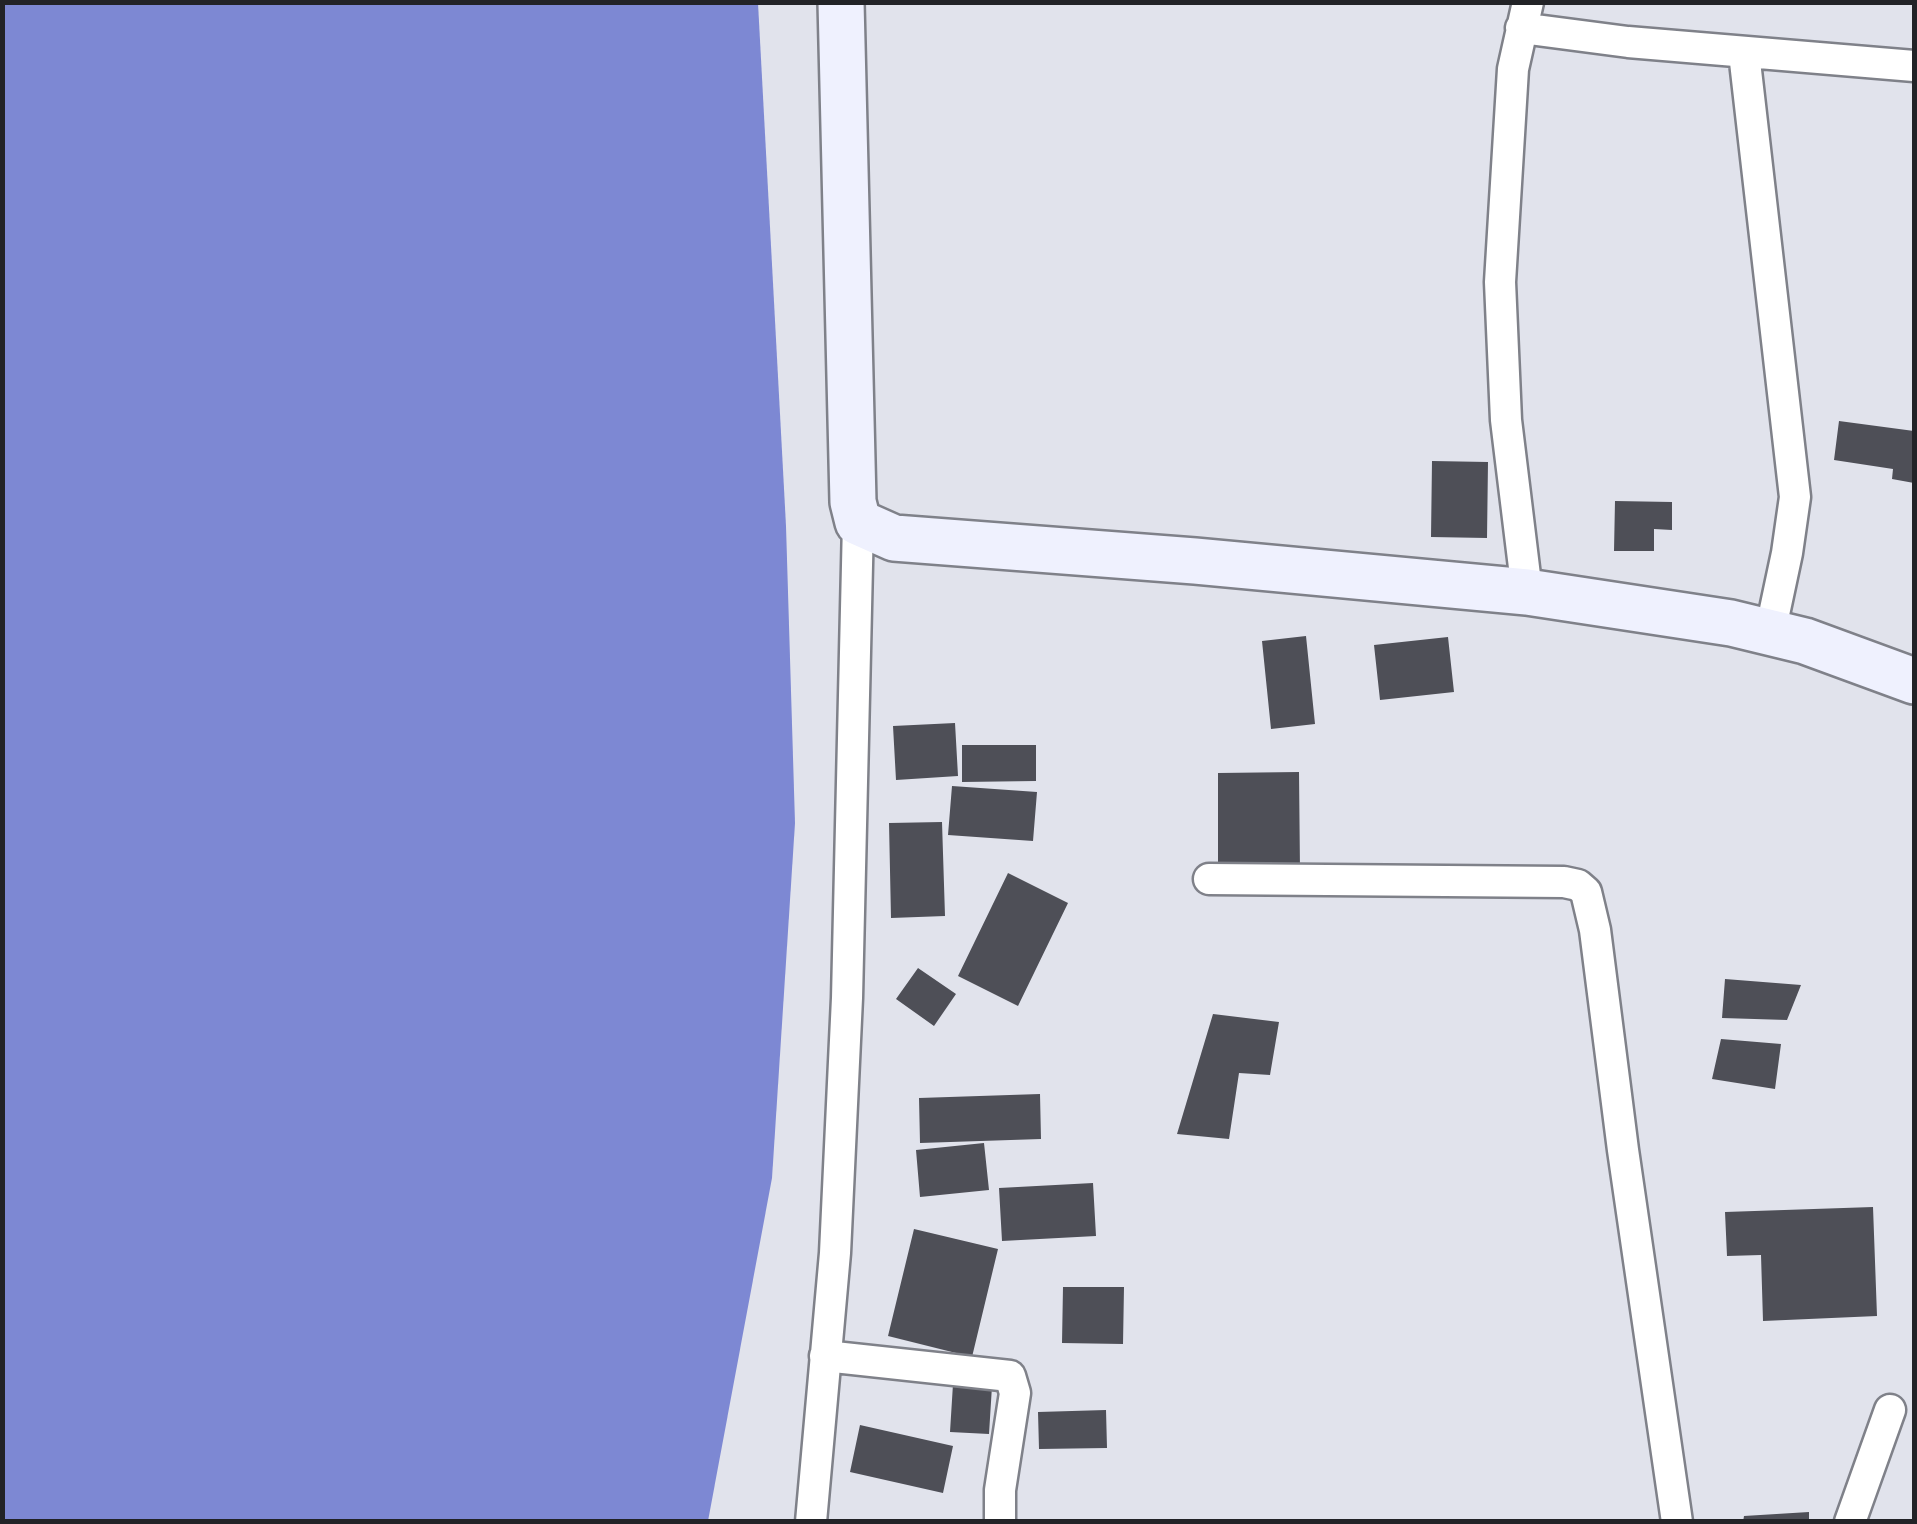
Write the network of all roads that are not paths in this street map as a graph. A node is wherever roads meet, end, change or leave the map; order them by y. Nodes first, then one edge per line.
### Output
1 (840, 2) edge
2 (1524, 15) edge
3 (1744, 52) junction
4 (1914, 66) edge
5 (858, 522) junction
6 (1527, 592) junction
7 (1770, 633) junction
8 (1914, 681) edge
9 (1209, 880) dead end
10 (825, 1356) junction
11 (1890, 1410) dead end
12 (811, 1522) edge
13 (1000, 1522) edge
14 (1677, 1522) edge
15 (1850, 1522) edge

1 - 5 main road
2 - 3 street
2 - 6 street
3 - 4 street
3 - 7 street
5 - 6 main road
5 - 10 street
6 - 7 main road
7 - 8 main road
9 - 14 street
10 - 12 street
10 - 13 street
11 - 15 street

